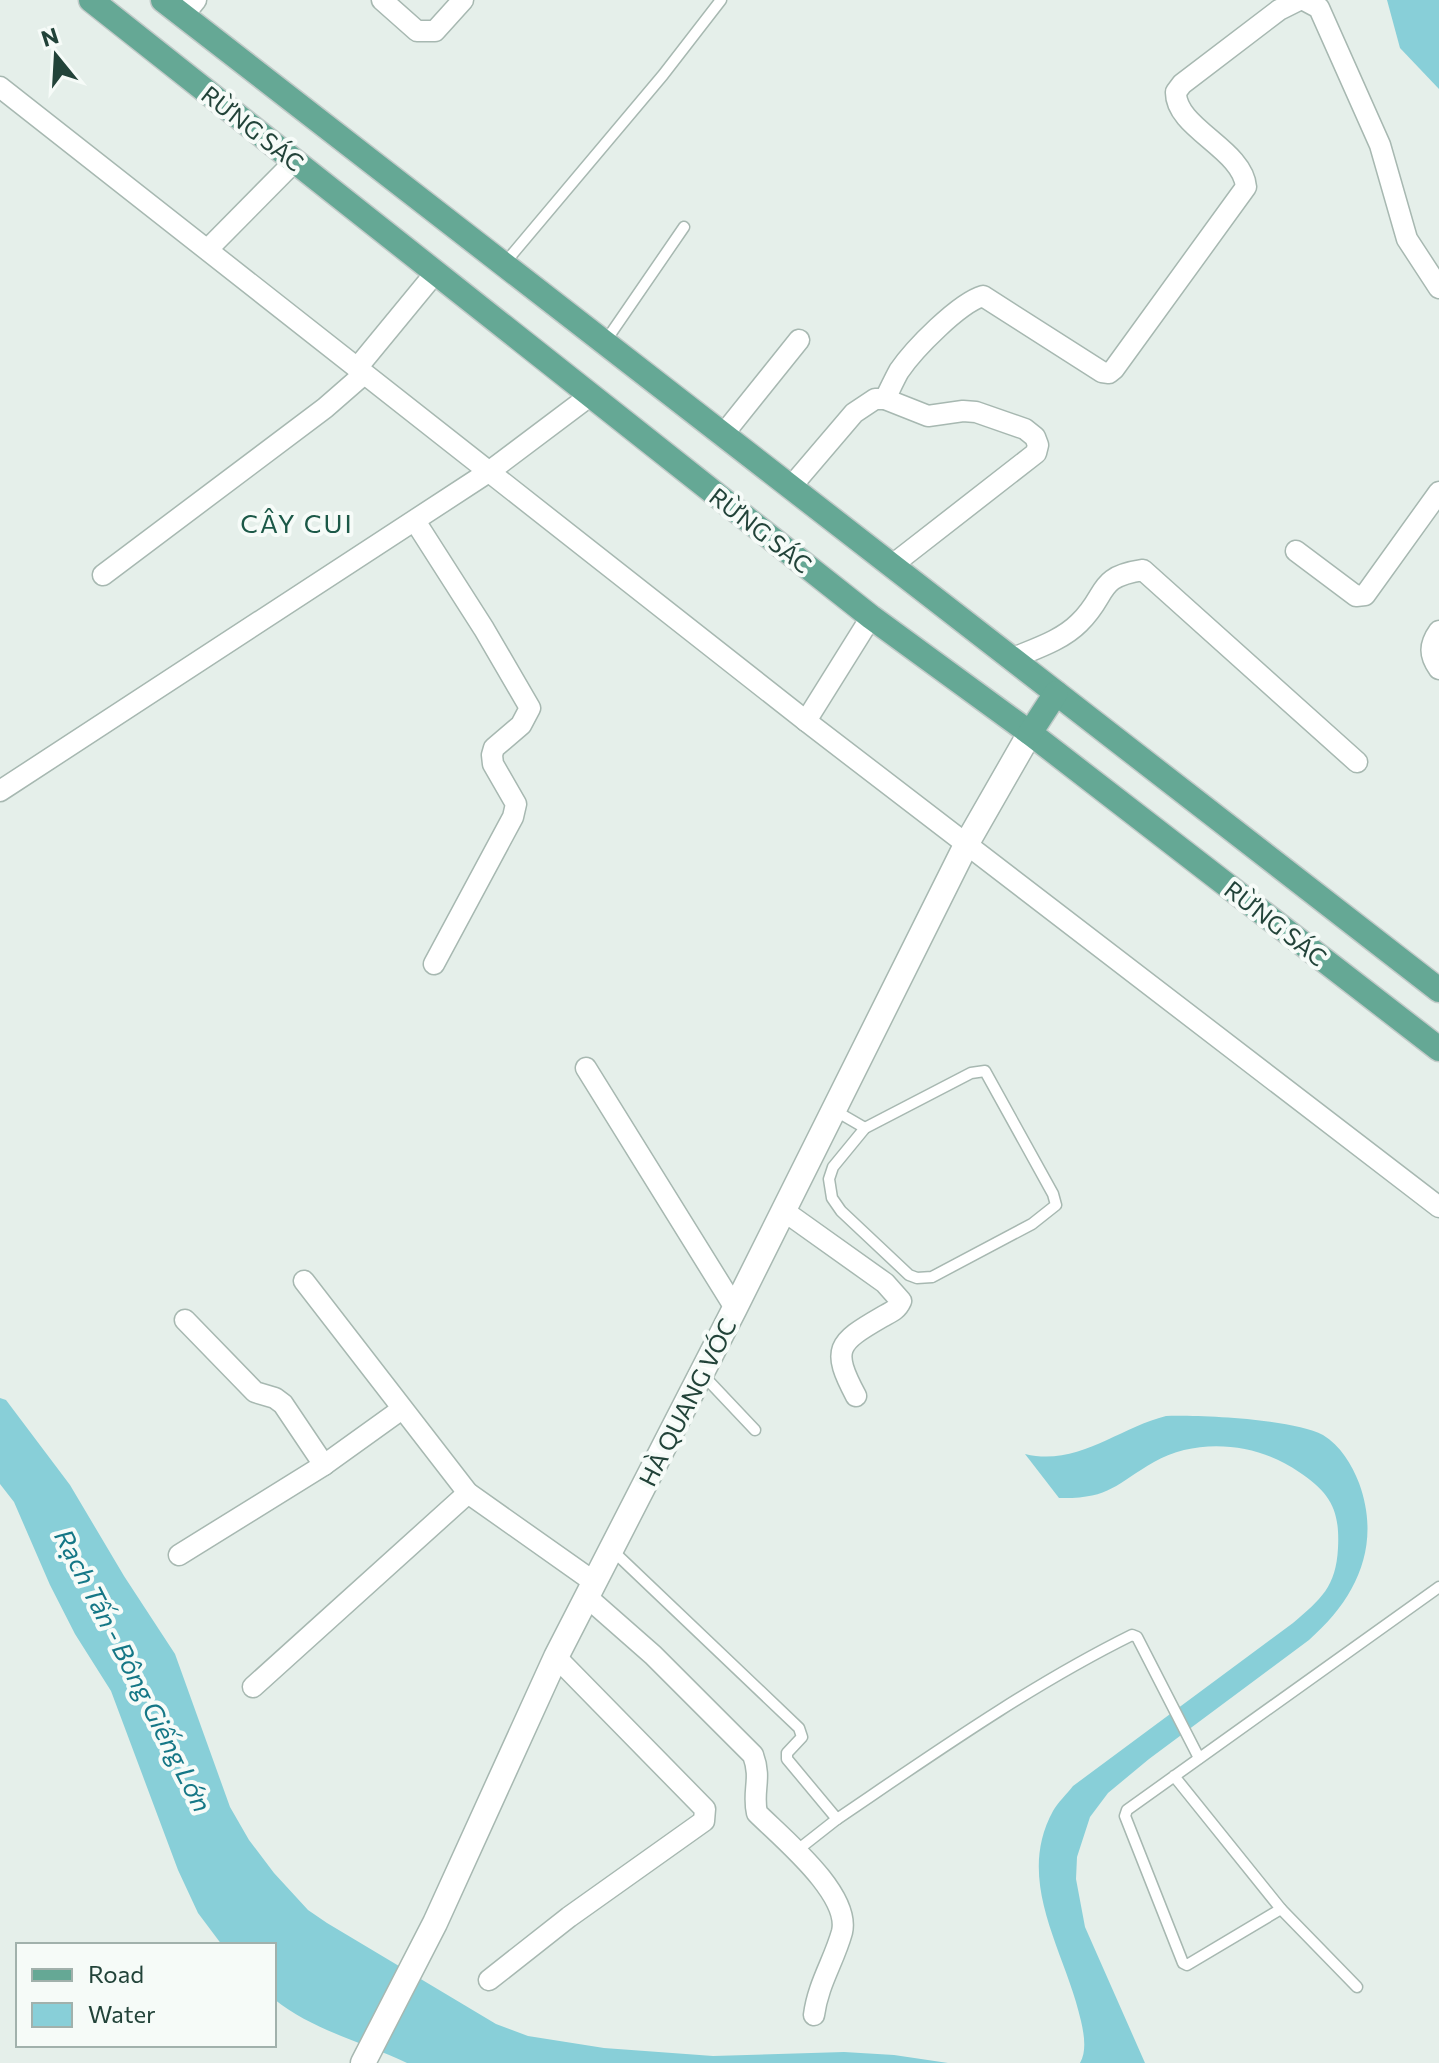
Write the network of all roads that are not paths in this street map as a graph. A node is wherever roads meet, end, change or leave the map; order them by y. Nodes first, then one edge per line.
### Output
1 (91, 0) edge
2 (163, 0) edge
3 (382, 0) edge
4 (463, 0) edge
5 (721, 0) edge
6 (1302, 0) edge
7 (190, 8) edge
8 (0, 87) edge
9 (288, 168) junction
10 (684, 227) dead end
11 (215, 242) junction
12 (503, 266) junction
13 (429, 280) junction
14 (1439, 288) edge
15 (799, 340) dead end
16 (604, 344) junction
17 (361, 371) junction
18 (885, 399) junction
19 (581, 402) junction
20 (722, 436) junction
21 (490, 471) junction
22 (790, 488) junction
23 (1439, 492) edge
24 (415, 521) junction
25 (1296, 551) dead end
26 (891, 566) junction
27 (103, 575) dead end
28 (865, 626) junction
29 (1439, 631) edge
30 (1011, 659) junction
31 (1439, 669) edge
32 (1056, 693) junction
33 (806, 721) junction
34 (1026, 740) junction
35 (1357, 762) dead end
36 (0, 791) edge
37 (967, 843) junction
38 (434, 964) dead end
39 (1439, 990) edge
40 (1439, 1049) edge
41 (586, 1068) dead end
42 (834, 1110) junction
43 (865, 1128) junction
44 (1439, 1207) edge
45 (784, 1211) junction
46 (304, 1281) dead end
47 (735, 1308) junction
48 (185, 1320) dead end
49 (701, 1373) junction
50 (856, 1396) dead end
51 (402, 1409) junction
52 (755, 1430) dead end
53 (324, 1465) junction
54 (468, 1493) junction
55 (611, 1549) junction
56 (179, 1555) dead end
57 (1439, 1587) edge
58 (590, 1589) junction
59 (556, 1657) junction
60 (253, 1687) dead end
61 (1199, 1758) junction
62 (1174, 1776) junction
63 (837, 1819) junction
64 (795, 1852) junction
65 (1281, 1909) junction
66 (489, 1980) dead end
67 (1357, 1987) dead end
68 (814, 2015) dead end
69 (363, 2063) edge

1 - 9 main road, RỪNG SÁC
2 - 7 main road, RỪNG SÁC
3 - 4 street
5 - 12 lane
6 - 14 street
6 - 18 street
7 - 12 main road, RỪNG SÁC
8 - 11 street
9 - 11 street
9 - 13 main road, RỪNG SÁC
10 - 16 lane
11 - 17 street
12 - 16 main road, RỪNG SÁC
13 - 17 street
13 - 19 main road, RỪNG SÁC
15 - 20 street
16 - 20 main road, RỪNG SÁC
17 - 21 street
17 - 27 street
18 - 22 street
18 - 26 street
19 - 21 street
19 - 28 main road, RỪNG SÁC
20 - 22 main road, RỪNG SÁC
21 - 24 street
21 - 33 street
22 - 26 main road, RỪNG SÁC
23 - 25 street
24 - 36 street
24 - 38 street
26 - 30 main road, RỪNG SÁC
28 - 33 street
28 - 34 main road, RỪNG SÁC
29 - 31 street
30 - 32 main road, RỪNG SÁC
30 - 35 street
32 - 34 main road
32 - 39 main road, RỪNG SÁC
33 - 37 street
34 - 37 street, HÀ QUANG VÓC
34 - 40 main road, RỪNG SÁC
37 - 42 street, HÀ QUANG VÓC
37 - 44 street
41 - 47 street
42 - 43 lane
42 - 45 street, HÀ QUANG VÓC
43 - 43 lane
45 - 47 street, HÀ QUANG VÓC
45 - 50 street
46 - 51 street
47 - 49 street, HÀ QUANG VÓC
48 - 53 street
49 - 52 lane
49 - 55 street, HÀ QUANG VÓC
51 - 53 street
51 - 54 street
53 - 56 street
54 - 58 street
54 - 60 street
55 - 58 street, HÀ QUANG VÓC
55 - 63 lane
57 - 61 lane
58 - 59 street, HÀ QUANG VÓC
58 - 64 street
59 - 66 street
59 - 69 street, HÀ QUANG VÓC
61 - 62 lane
61 - 63 lane
62 - 65 lane
62 - 65 lane
63 - 64 lane
64 - 68 street
65 - 67 lane

